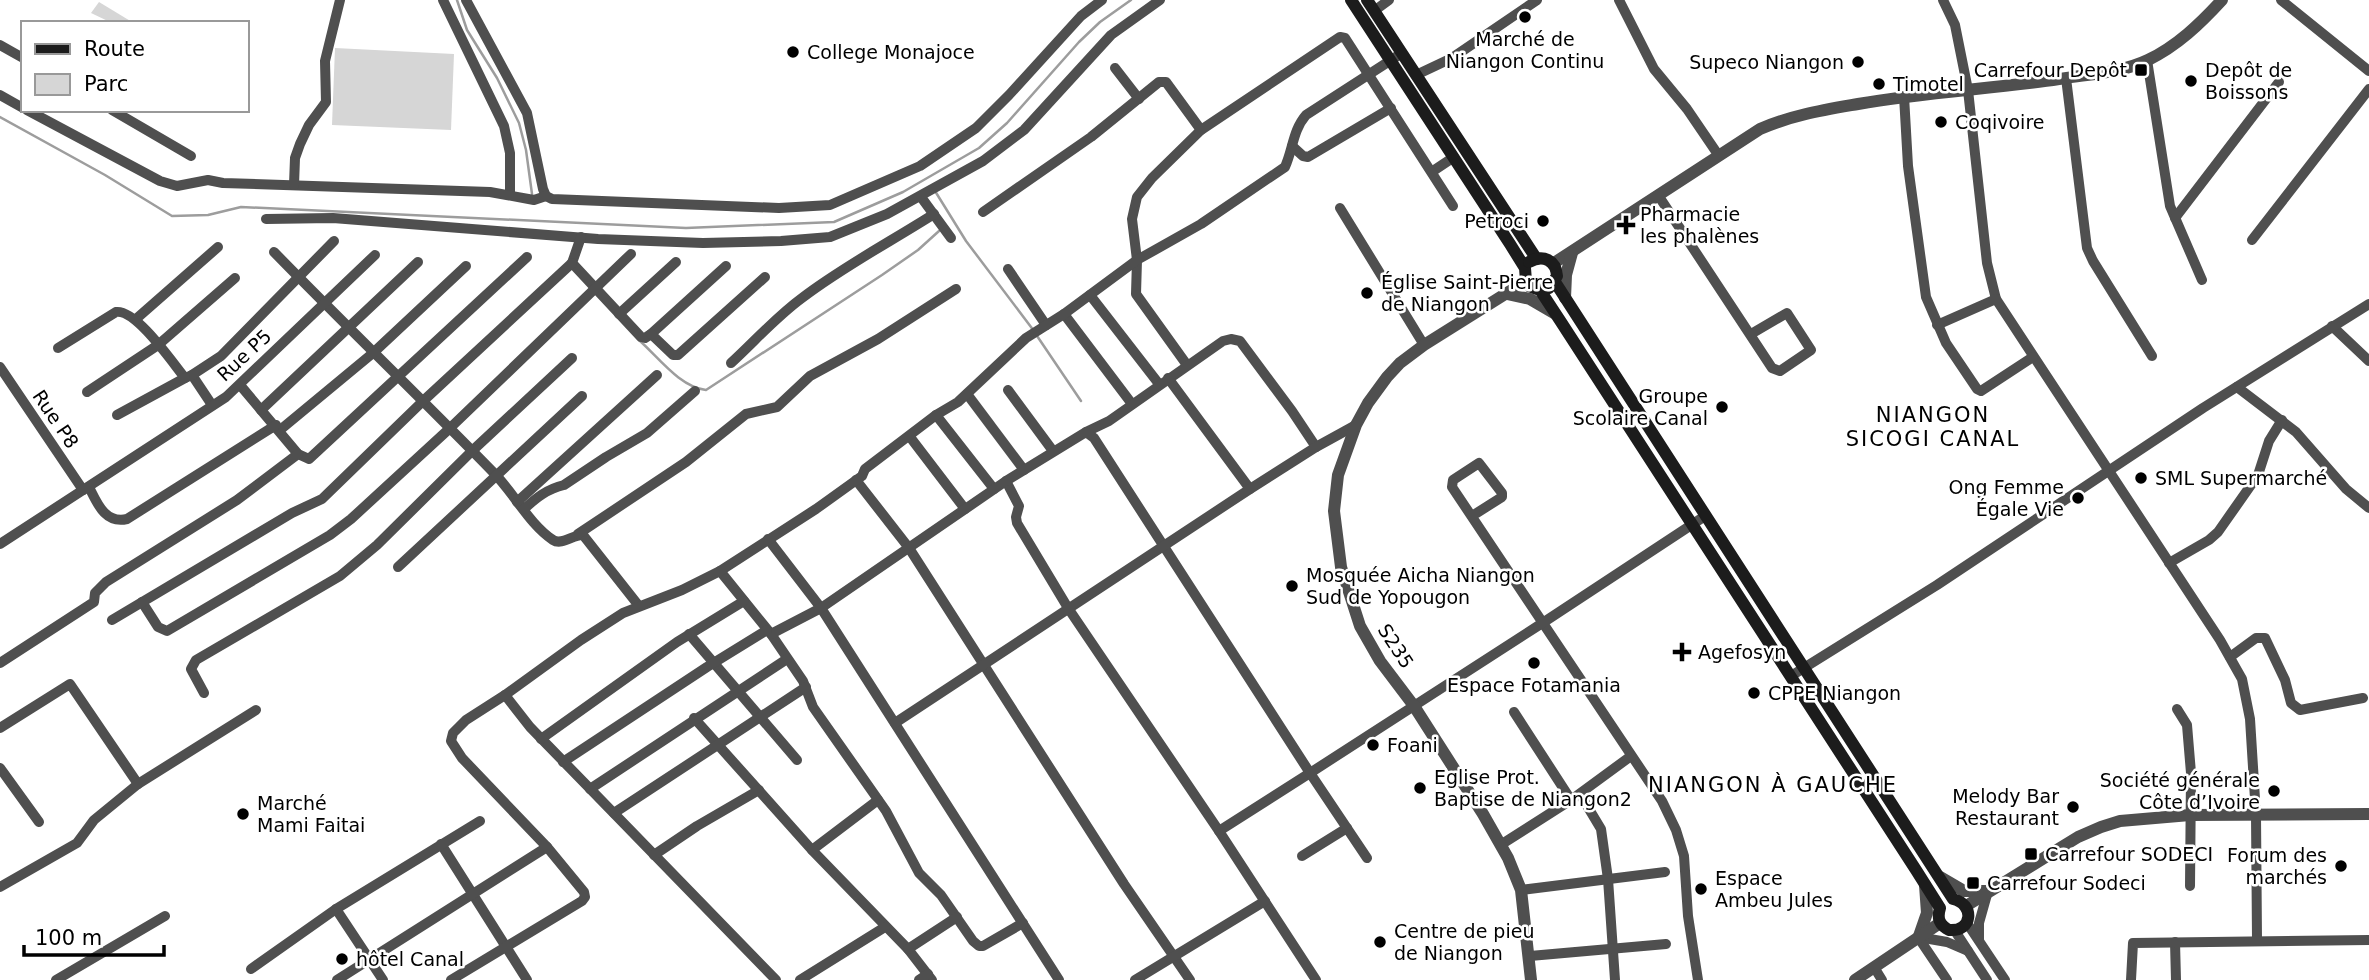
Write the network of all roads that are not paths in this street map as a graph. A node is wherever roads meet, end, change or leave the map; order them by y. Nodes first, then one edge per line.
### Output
1 (340, 0) edge
2 (443, 0) edge
3 (466, 0) edge
4 (1102, 0) edge
5 (1160, 0) edge
6 (1351, 0) edge
7 (1389, 0) edge
8 (1537, 0) edge
9 (1619, 0) edge
10 (1943, 0) edge
11 (2222, 0) edge
12 (2281, 0) edge
13 (1370, 6) edge
14 (0, 45) edge
15 (21, 57) edge
16 (1397, 57) junction
17 (2147, 60) junction
18 (1115, 68) dead end
19 (2369, 71) edge
20 (1370, 75) junction
21 (1416, 75) junction
22 (2066, 78) junction
23 (2279, 82) dead end
24 (2369, 89) edge
25 (1968, 90) junction
26 (0, 95) edge
27 (1903, 96) junction
28 (1139, 99) junction
29 (21, 107) edge
30 (1391, 108) junction
31 (31, 112) edge
32 (115, 112) edge
33 (1201, 130) junction
34 (1292, 146) junction
35 (191, 156) dead end
36 (1719, 156) junction
37 (1454, 157) junction
38 (1433, 171) junction
39 (294, 185) junction
40 (510, 194) junction
41 (1658, 195) junction
42 (546, 196) junction
43 (922, 196) junction
44 (1453, 206) dead end
45 (1340, 208) dead end
46 (983, 212) dead end
47 (934, 214) junction
48 (2175, 218) junction
49 (266, 219) dead end
50 (581, 237) junction
51 (951, 238) dead end
52 (2252, 240) dead end
53 (334, 241) dead end
54 (218, 247) dead end
55 (274, 252) dead end
56 (1572, 252) junction
57 (631, 254) dead end
58 (375, 255) dead end
59 (527, 257) dead end
60 (1536, 258) junction
61 (1137, 260) junction
62 (418, 262) dead end
63 (676, 262) dead end
64 (1554, 263) junction
65 (572, 264) junction
66 (466, 266) dead end
67 (726, 266) dead end
68 (1008, 269) dead end
69 (1525, 274) junction
70 (298, 276) junction
71 (235, 278) dead end
72 (765, 278) dead end
73 (2202, 280) dead end
74 (1555, 282) junction
75 (594, 288) junction
76 (956, 289) dead end
77 (1540, 290) junction
78 (1507, 294) junction
79 (1090, 295) junction
80 (1565, 298) junction
81 (1996, 299) junction
82 (324, 304) junction
83 (2369, 304) edge
84 (619, 314) junction
85 (1064, 314) junction
86 (1557, 315) junction
87 (136, 319) junction
88 (1937, 325) junction
89 (2332, 326) junction
90 (348, 328) junction
91 (1038, 330) junction
92 (651, 334) junction
93 (1751, 334) junction
94 (158, 345) junction
95 (1424, 345) junction
96 (58, 348) dead end
97 (373, 353) junction
98 (2152, 356) dead end
99 (2033, 357) junction
100 (572, 358) dead end
101 (2369, 361) edge
102 (731, 363) dead end
103 (1187, 365) junction
104 (0, 367) edge
105 (657, 375) dead end
106 (189, 376) junction
107 (398, 377) junction
108 (1164, 381) junction
109 (240, 386) junction
110 (2236, 387) junction
111 (1008, 390) dead end
112 (695, 391) dead end
113 (87, 392) dead end
114 (967, 394) junction
115 (582, 396) dead end
116 (422, 402) junction
117 (1132, 404) junction
118 (212, 405) junction
119 (261, 410) junction
120 (117, 415) dead end
121 (936, 415) junction
122 (2281, 421) junction
123 (1356, 425) junction
124 (278, 428) junction
125 (449, 429) junction
126 (1086, 432) junction
127 (910, 437) junction
128 (1316, 447) junction
129 (472, 451) junction
130 (1053, 451) junction
131 (298, 454) junction
132 (1024, 470) junction
133 (2108, 471) junction
134 (496, 475) junction
135 (856, 480) junction
136 (1006, 481) junction
137 (86, 488) junction
138 (994, 489) junction
139 (1250, 489) junction
140 (521, 506) junction
141 (2369, 508) edge
142 (965, 509) junction
143 (2369, 514) edge
144 (1472, 516) junction
145 (1705, 516) junction
146 (1692, 524) junction
147 (578, 534) junction
148 (768, 539) junction
149 (0, 544) edge
150 (1162, 547) junction
151 (909, 548) junction
152 (2169, 563) junction
153 (398, 566) dead end
154 (720, 570) junction
155 (744, 601) junction
156 (142, 603) junction
157 (639, 606) junction
158 (821, 608) junction
159 (1068, 608) junction
160 (113, 621) dead end
161 (1545, 622) junction
162 (769, 632) junction
163 (690, 634) junction
164 (2230, 657) junction
165 (787, 659) junction
166 (0, 663) edge
167 (713, 663) junction
168 (982, 664) junction
169 (1804, 669) junction
170 (1791, 677) junction
171 (806, 687) junction
172 (738, 690) junction
173 (204, 693) dead end
174 (505, 695) junction
175 (2362, 698) dead end
176 (1414, 706) junction
177 (2177, 709) dead end
178 (256, 710) dead end
179 (1514, 712) dead end
180 (761, 716) junction
181 (694, 718) junction
182 (895, 723) junction
183 (0, 728) edge
184 (541, 739) junction
185 (717, 744) junction
186 (1631, 756) junction
187 (797, 760) dead end
188 (563, 762) junction
189 (0, 768) edge
190 (1310, 773) junction
191 (138, 784) junction
192 (590, 789) junction
193 (759, 790) junction
194 (1575, 797) junction
195 (878, 800) junction
196 (614, 813) junction
197 (2369, 814) edge
198 (2190, 815) junction
199 (2256, 815) junction
200 (480, 821) dead end
201 (39, 822) dead end
202 (1347, 828) junction
203 (1219, 831) junction
204 (1502, 844) junction
205 (441, 845) junction
206 (547, 847) junction
207 (812, 850) junction
208 (654, 855) junction
209 (1302, 856) dead end
210 (1367, 859) dead end
211 (1665, 872) dead end
212 (1938, 876) junction
213 (1608, 878) junction
214 (1925, 885) junction
215 (2190, 886) dead end
216 (0, 887) edge
217 (1521, 890) junction
218 (1988, 891) junction
219 (473, 895) junction
220 (1953, 899) junction
221 (1265, 901) junction
222 (1966, 906) junction
223 (1940, 908) junction
224 (337, 909) junction
225 (165, 916) dead end
226 (957, 917) junction
227 (1023, 923) junction
228 (1940, 923) junction
229 (1967, 923) junction
230 (885, 927) junction
231 (1955, 931) junction
232 (1918, 937) junction
233 (1979, 940) junction
234 (2257, 940) junction
235 (2369, 940) edge
236 (2175, 942) junction
237 (1666, 944) dead end
238 (506, 945) junction
239 (908, 949) junction
240 (1611, 950) junction
241 (1969, 951) junction
242 (1173, 956) junction
243 (1530, 956) junction
244 (370, 958) junction
245 (1874, 967) junction
246 (251, 969) dead end
247 (926, 978) edge
248 (56, 980) edge
249 (337, 980) edge
250 (383, 980) edge
251 (452, 980) edge
252 (527, 980) edge
253 (776, 980) edge
254 (800, 980) edge
255 (1059, 980) edge
256 (1135, 980) edge
257 (1190, 980) edge
258 (1316, 980) edge
259 (1531, 980) edge
260 (1615, 980) edge
261 (1698, 980) edge
262 (1854, 980) edge
263 (1882, 980) edge
264 (1947, 980) edge
265 (1987, 980) edge
266 (2005, 980) edge
267 (2132, 980) edge
268 (2176, 980) edge

1 - 39 street
2 - 40 street
3 - 42 street
4 - 42 street
5 - 43 street
6 - 16 main road
7 - 13 street
8 - 21 street
9 - 36 street
10 - 25 street
11 - 17 street
12 - 19 street
13 - 16 main road
14 - 15 street
16 - 20 street
16 - 21 main road
16 - 37 main road
17 - 22 street
17 - 48 street
18 - 28 street
20 - 30 street
20 - 33 street
20 - 34 street
21 - 60 main road
22 - 25 street
22 - 98 street
23 - 48 street
24 - 52 street
25 - 27 street
25 - 81 street
26 - 29 street
27 - 36 street
27 - 88 street
28 - 33 street
28 - 46 street
30 - 34 street
30 - 38 street
31 - 39 street
32 - 35 street
33 - 61 street
34 - 61 street
36 - 41 street
37 - 38 street
37 - 69 main road
38 - 44 street
39 - 40 street
40 - 42 street
41 - 56 street
41 - 93 street
43 - 47 street
43 - 50 street
45 - 95 street
47 - 51 street
47 - 102 street
48 - 73 street
49 - 50 street
50 - 65 street
53 - 70 street
54 - 87 street
55 - 70 street
56 - 64 street
56 - 80 street
57 - 75 street
58 - 82 street, Rue P5
59 - 107 street
60 - 64 main road
60 - 69 main road
61 - 79 street
61 - 103 street
62 - 90 street
63 - 84 street
64 - 74 main road
65 - 75 street
65 - 116 street
66 - 97 street
67 - 92 street
68 - 91 street
69 - 77 main road
69 - 78 street, S235
70 - 82 street
70 - 106 street
71 - 94 street
72 - 92 street
74 - 77 main road
74 - 80 main road
75 - 84 street
75 - 125 street
76 - 147 street
77 - 86 main road
78 - 86 street
78 - 95 street, S235
79 - 85 street
79 - 108 street
80 - 145 main road
81 - 88 street
81 - 99 street
82 - 90 street
82 - 109 street, Rue P5
83 - 89 street
84 - 92 street
85 - 91 street
85 - 117 street
86 - 146 main road
87 - 94 street
87 - 96 street
88 - 99 street
89 - 101 street
89 - 110 street
90 - 97 street
90 - 119 street
91 - 114 street
93 - 93 street
94 - 106 street
94 - 113 street
95 - 123 street, S235
97 - 107 street
97 - 124 street
99 - 133 street
100 - 129 street
103 - 108 street
103 - 128 street
104 - 137 street, Rue P8
105 - 140 street
106 - 118 street
106 - 120 street
107 - 116 street
107 - 131 street
108 - 117 street
108 - 139 street
109 - 118 street, Rue P5
109 - 119 street
110 - 122 street
110 - 133 street
111 - 130 street
112 - 140 street
114 - 121 street
114 - 132 street
115 - 134 street
116 - 125 street
116 - 156 street
117 - 126 street
118 - 137 street, Rue P5
119 - 124 street
121 - 127 street
121 - 138 street
122 - 141 street
122 - 152 street
123 - 128 street
123 - 176 street, S235
124 - 131 street
124 - 137 street, Rue P8
125 - 129 street
125 - 156 street
126 - 130 street
126 - 150 street
127 - 135 street
127 - 142 street
128 - 139 street
129 - 134 street
129 - 173 street
130 - 132 street
131 - 166 street
132 - 136 street
133 - 152 street
133 - 169 street
134 - 140 street
134 - 153 street
135 - 148 street
135 - 151 street
136 - 138 street
136 - 159 street
137 - 149 street, Rue P5
138 - 142 street
139 - 150 street
140 - 147 street
141 - 143 street
142 - 151 street
144 - 144 street
144 - 161 street
145 - 146 street
145 - 169 main road
146 - 161 street
146 - 170 main road
147 - 157 street
148 - 154 street
148 - 158 street
150 - 159 street
150 - 190 street
151 - 158 street
151 - 168 street
152 - 164 street
154 - 155 street
154 - 157 street
155 - 162 street
155 - 163 street
156 - 160 street
157 - 174 street
158 - 162 street
158 - 182 street
159 - 168 street
159 - 203 street
161 - 176 street
161 - 186 street
162 - 165 street
162 - 167 street
163 - 167 street
163 - 184 street
164 - 175 street
164 - 199 street
165 - 171 street
165 - 172 street
167 - 172 street
167 - 188 street
168 - 182 street
168 - 242 street
169 - 170 street
169 - 212 main road
170 - 214 main road
171 - 180 street
171 - 195 street
172 - 180 street
172 - 181 street
174 - 184 street
174 - 206 street
176 - 190 street
176 - 204 street, S235
177 - 198 street
178 - 191 street
179 - 194 street
180 - 185 street
180 - 187 street
181 - 185 street
181 - 192 street
182 - 227 street
183 - 191 street
184 - 188 street
185 - 193 street
185 - 196 street
186 - 194 street
186 - 261 street
188 - 192 street
189 - 201 street
190 - 202 street
190 - 203 street
191 - 216 street
192 - 196 street
193 - 207 street
193 - 208 street
194 - 204 street
194 - 213 street
195 - 207 street
195 - 226 street
196 - 208 street
197 - 199 street
198 - 199 street
198 - 215 street
198 - 218 street
199 - 234 street
200 - 205 street
202 - 209 street
202 - 210 street
203 - 221 street
204 - 217 street, S235
205 - 219 street
205 - 224 street
206 - 219 street
206 - 238 street
207 - 230 street
208 - 253 street
211 - 213 street
212 - 218 street
212 - 220 main road
213 - 217 street
213 - 240 street
214 - 223 main road
214 - 232 street
217 - 243 street, S235
218 - 222 street
218 - 233 street
219 - 238 street
219 - 244 street
220 - 222 main road
220 - 223 main road
221 - 242 street
221 - 258 street
222 - 229 main road
223 - 228 main road
224 - 244 street
224 - 246 street
225 - 248 street
226 - 227 street
226 - 239 street
227 - 255 street
228 - 231 main road
228 - 232 street
229 - 231 main road
229 - 233 street
230 - 239 street
230 - 254 street
231 - 241 street
232 - 241 street
232 - 245 street
232 - 264 street
233 - 266 street
234 - 235 street
234 - 236 street
236 - 267 street
236 - 268 street
237 - 240 street
238 - 251 street
238 - 252 street
239 - 247 street
240 - 243 street
240 - 260 street
241 - 265 street
242 - 256 street
242 - 257 street
243 - 259 street, S235
244 - 249 street
244 - 250 street
245 - 262 street
245 - 263 street

